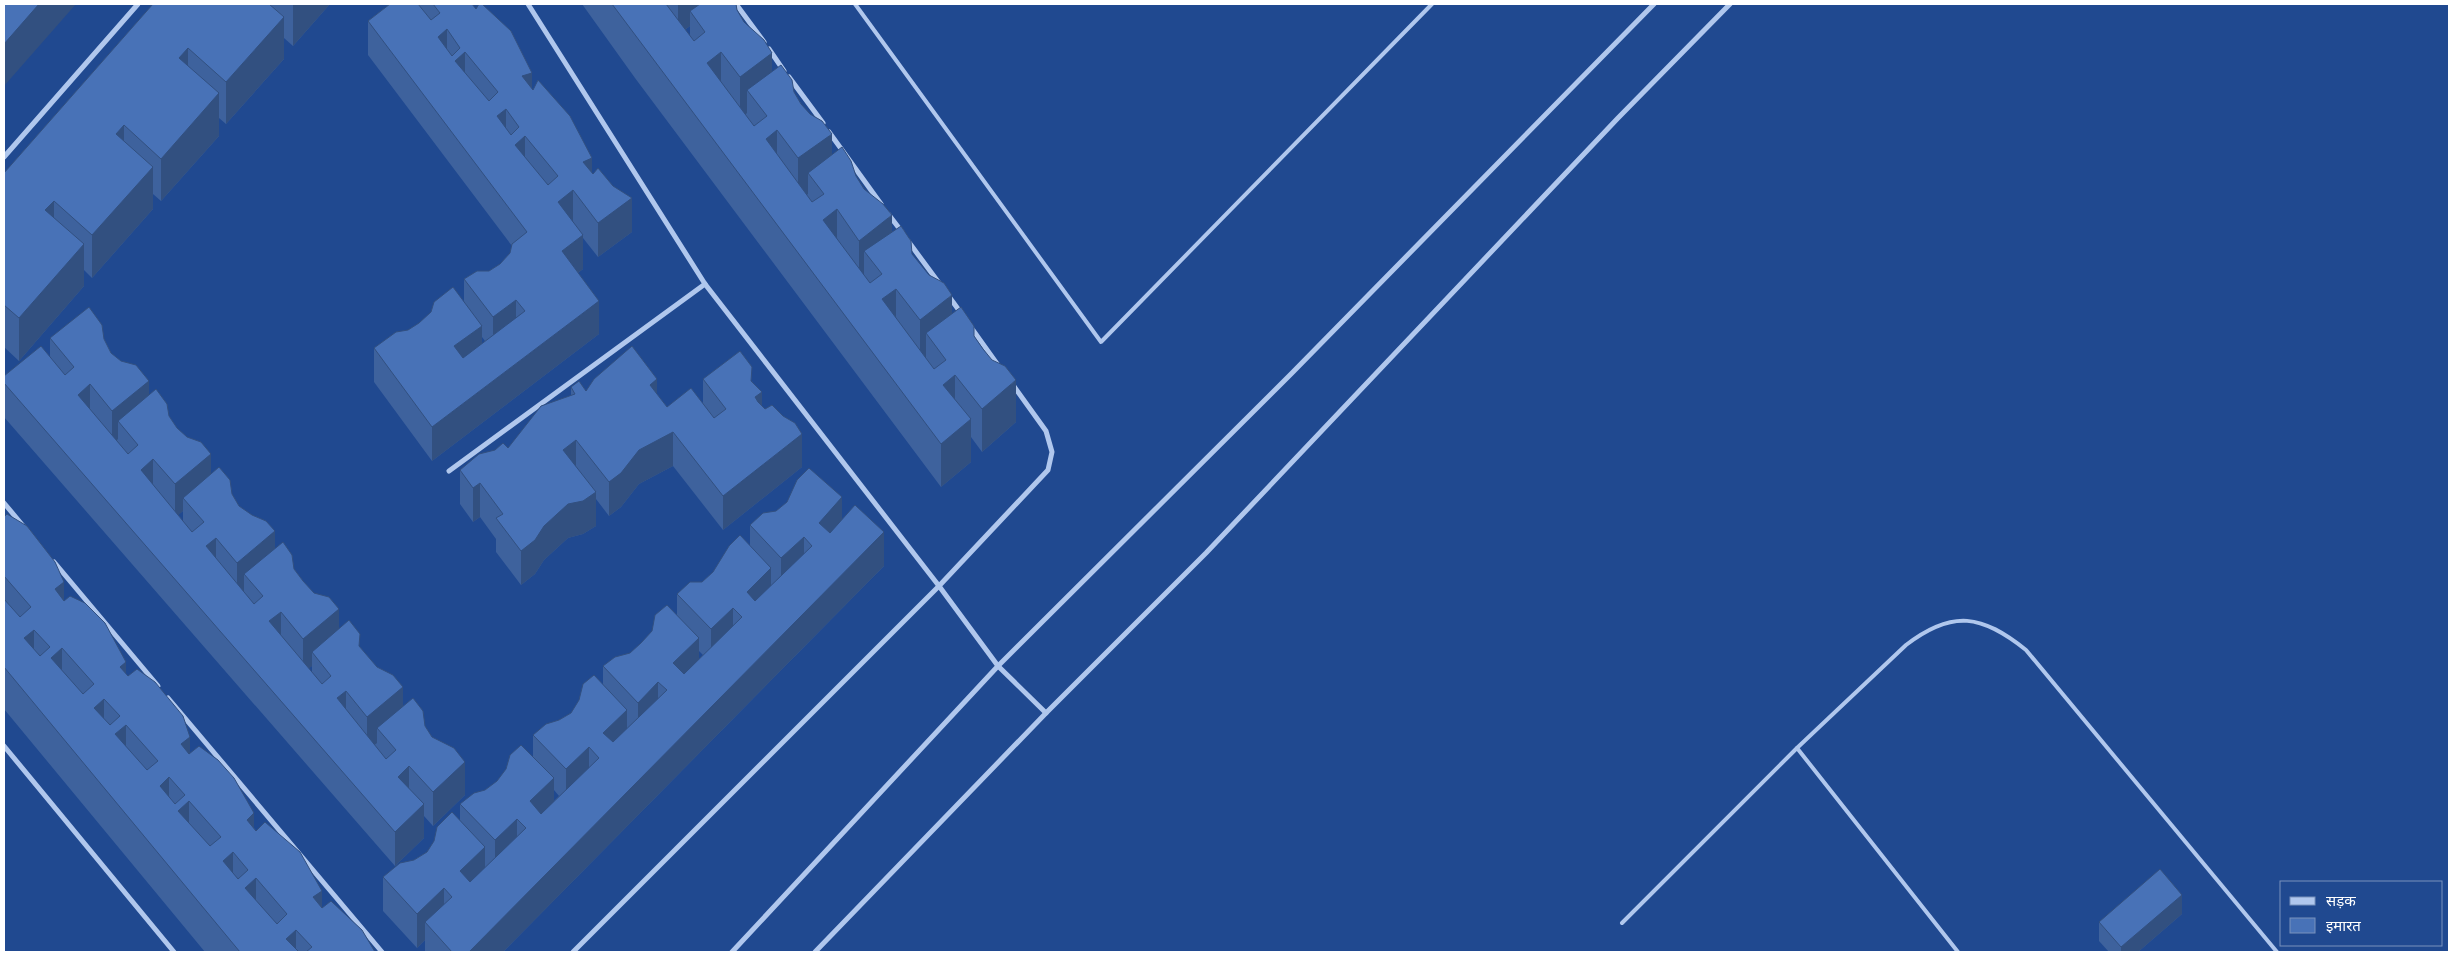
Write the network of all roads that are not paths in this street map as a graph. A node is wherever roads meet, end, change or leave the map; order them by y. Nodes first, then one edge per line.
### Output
1 (138, 4) edge
2 (528, 4) edge
3 (736, 4) edge
4 (855, 4) edge
5 (1432, 4) edge
6 (1654, 4) edge
7 (1730, 4) edge
8 (4, 157) edge
9 (705, 284) junction
10 (941, 286) edge
11 (946, 294) edge
12 (1005, 374) edge
13 (1011, 382) edge
14 (449, 471) dead end
15 (4, 503) edge
16 (29, 533) edge
17 (49, 556) edge
18 (939, 586) junction
19 (998, 666) junction
20 (1046, 713) junction
21 (4, 746) edge
22 (1797, 748) junction
23 (1622, 923) dead end
24 (1954, 948) junction
25 (174, 952) edge
26 (382, 952) edge
27 (572, 952) edge
28 (732, 952) edge
29 (815, 952) edge
30 (1949, 952) edge
31 (1958, 952) edge
32 (2277, 952) edge

1 - 8 street
2 - 9 street
3 - 10 street
4 - 5 lane
6 - 19 street
7 - 20 street
9 - 14 street
9 - 18 street
11 - 12 street
13 - 18 street
15 - 16 street
17 - 26 street
18 - 19 street
18 - 27 street
19 - 20 street
19 - 28 street
20 - 29 street
21 - 25 street
22 - 23 lane
22 - 24 lane
22 - 32 lane
24 - 30 lane
24 - 31 lane

